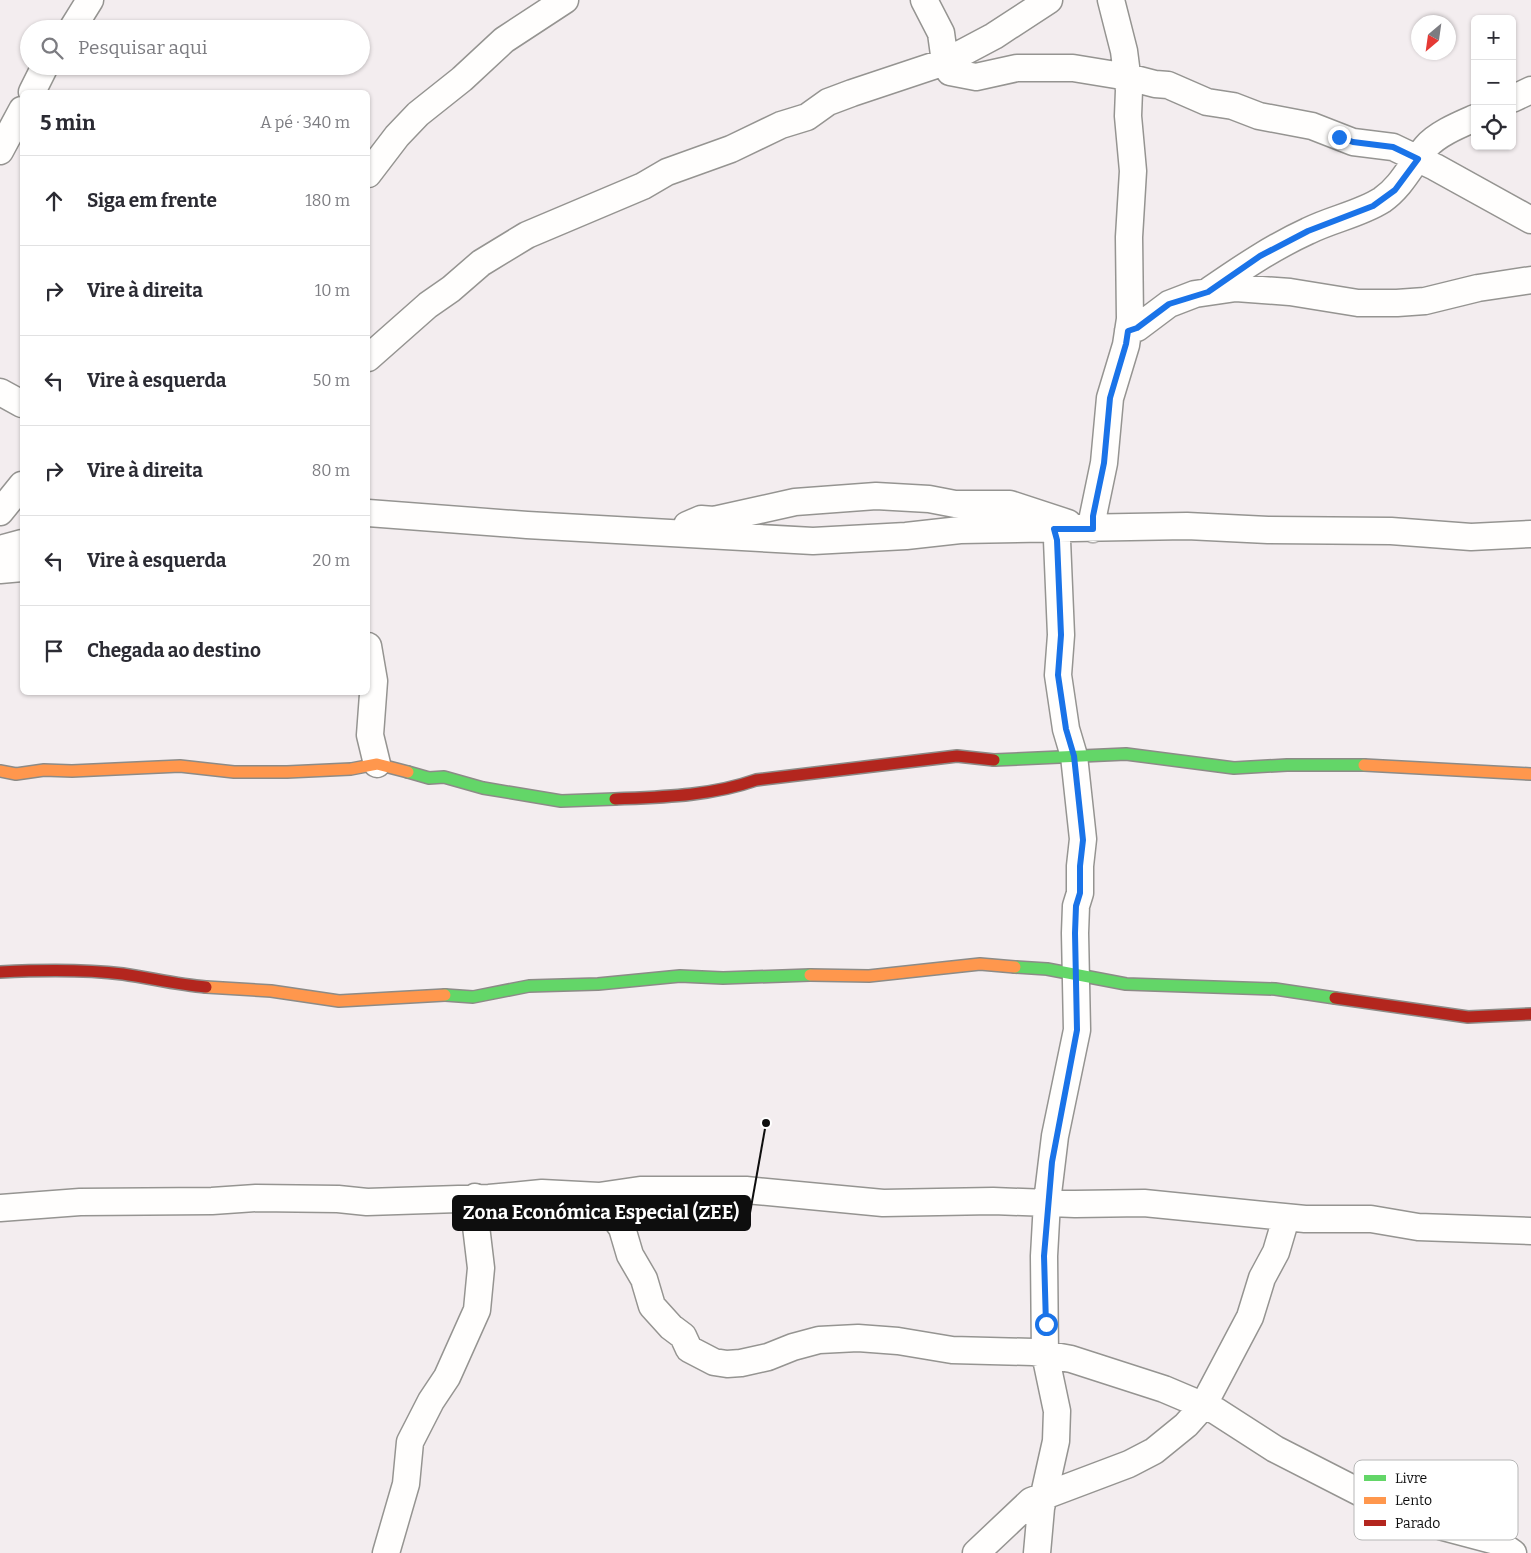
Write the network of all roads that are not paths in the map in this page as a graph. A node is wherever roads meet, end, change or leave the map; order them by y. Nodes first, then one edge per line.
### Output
1 (90, 0) edge
2 (565, 0) edge
3 (924, 0) edge
4 (1049, 0) edge
5 (1111, 0) edge
6 (78, 20) edge
7 (945, 62) junction
8 (40, 75) edge
9 (1128, 77) junction
10 (33, 90) edge
11 (1531, 90) edge
12 (1516, 97) edge
13 (20, 114) edge
14 (1471, 120) edge
15 (0, 151) edge
16 (1418, 159) junction
17 (370, 171) edge
18 (1531, 220) edge
19 (1531, 280) edge
20 (1208, 292) junction
21 (1128, 331) junction
22 (370, 356) edge
23 (0, 392) edge
24 (20, 403) edge
25 (20, 487) edge
26 (0, 512) edge
27 (370, 513) edge
28 (473, 521) junction
29 (370, 528) edge
30 (1087, 528) junction
31 (1054, 529) junction
32 (677, 533) junction
33 (1531, 534) edge
34 (20, 544) edge
35 (0, 549) edge
36 (20, 568) edge
37 (0, 570) edge
38 (370, 658) edge
39 (1074, 756) junction
40 (377, 764) junction
41 (0, 771) edge
42 (1531, 774) edge
43 (0, 972) edge
44 (1074, 975) junction
45 (1531, 1014) edge
46 (599, 1196) junction
47 (475, 1198) junction
48 (1048, 1202) junction
49 (0, 1208) edge
50 (1279, 1217) junction
51 (1531, 1231) edge
52 (1046, 1354) junction
53 (1203, 1406) junction
54 (1354, 1489) edge
55 (1044, 1495) junction
56 (1492, 1540) edge
57 (386, 1553) edge
58 (976, 1553) edge
59 (1037, 1553) edge
60 (1514, 1553) edge

1 - 6 street
2 - 17 street
3 - 7 street
4 - 7 street
5 - 9 street
7 - 9 street
7 - 22 street
8 - 10 street
9 - 16 street
9 - 21 street
11 - 12 street
13 - 15 street
14 - 16 street
16 - 18 street
16 - 20 street
19 - 20 street
20 - 21 street
21 - 30 street
23 - 24 street
25 - 26 street
27 - 28 street
28 - 29 street
28 - 32 street
30 - 31 street
30 - 32 street
30 - 33 street
31 - 32 street
31 - 39 street
34 - 35 street
36 - 37 street
38 - 40 street
39 - 40 street
39 - 42 street
39 - 44 street
40 - 41 street
43 - 44 street
44 - 45 street
44 - 48 street
46 - 47 street
46 - 48 street
46 - 52 street
47 - 49 street
47 - 57 street
48 - 50 street
48 - 52 street
50 - 51 street
50 - 53 street
52 - 53 street
52 - 55 street
53 - 54 street
53 - 55 street
55 - 58 street
55 - 59 street
56 - 60 street

